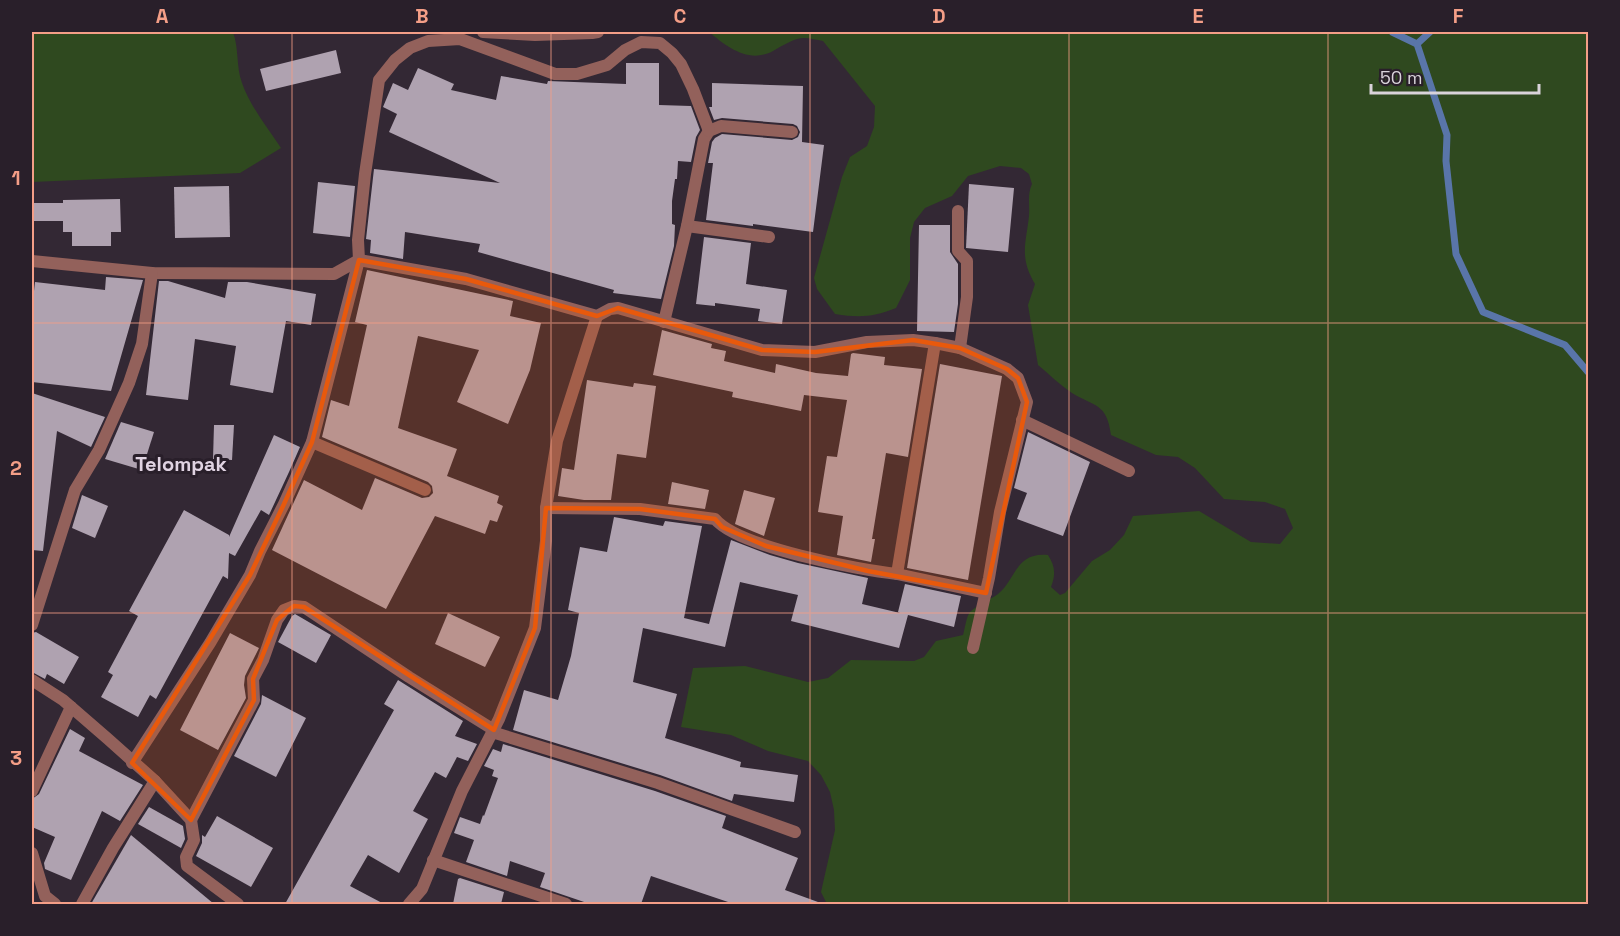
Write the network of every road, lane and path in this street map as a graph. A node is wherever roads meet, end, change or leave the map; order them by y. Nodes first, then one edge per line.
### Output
1 (476, 32) edge
2 (483, 32) edge
3 (598, 32) edge
4 (536, 33) edge
5 (460, 39) junction
6 (709, 131) junction
7 (792, 132) dead end
8 (958, 211) dead end
9 (687, 226) junction
10 (769, 237) dead end
11 (359, 260) junction
12 (32, 261) edge
13 (152, 273) junction
14 (597, 316) junction
15 (664, 322) junction
16 (936, 343) junction
17 (960, 348) junction
18 (1022, 420) junction
19 (312, 442) junction
20 (1129, 471) dead end
21 (425, 490) dead end
22 (546, 508) junction
23 (897, 574) junction
24 (986, 593) junction
25 (32, 625) edge
26 (973, 648) dead end
27 (32, 680) edge
28 (71, 707) junction
29 (493, 731) junction
30 (132, 763) junction
31 (155, 782) junction
32 (32, 791) edge
33 (191, 820) junction
34 (795, 832) dead end
35 (32, 853) edge
36 (433, 860) junction
37 (53, 904) edge
38 (82, 904) edge
39 (238, 904) edge
40 (409, 904) edge
41 (566, 904) edge

1 - 5 street
2 - 4 street
3 - 4 street
5 - 6 street
5 - 11 street
6 - 7 street
6 - 9 street
8 - 17 street
9 - 10 street
9 - 15 street
11 - 13 street
11 - 14 street
11 - 19 street
12 - 13 street
13 - 25 street
14 - 15 street
14 - 22 street
15 - 16 street
16 - 17 street
16 - 23 street
17 - 18 street
18 - 20 street
18 - 24 street
19 - 21 street
19 - 30 street
22 - 23 street
22 - 29 street
23 - 24 street
24 - 26 street
27 - 28 street
28 - 30 street
28 - 32 street
29 - 33 street
29 - 34 street
29 - 36 street
30 - 31 street
31 - 33 street
31 - 38 street
33 - 39 street
35 - 37 street
36 - 40 street
36 - 41 street

